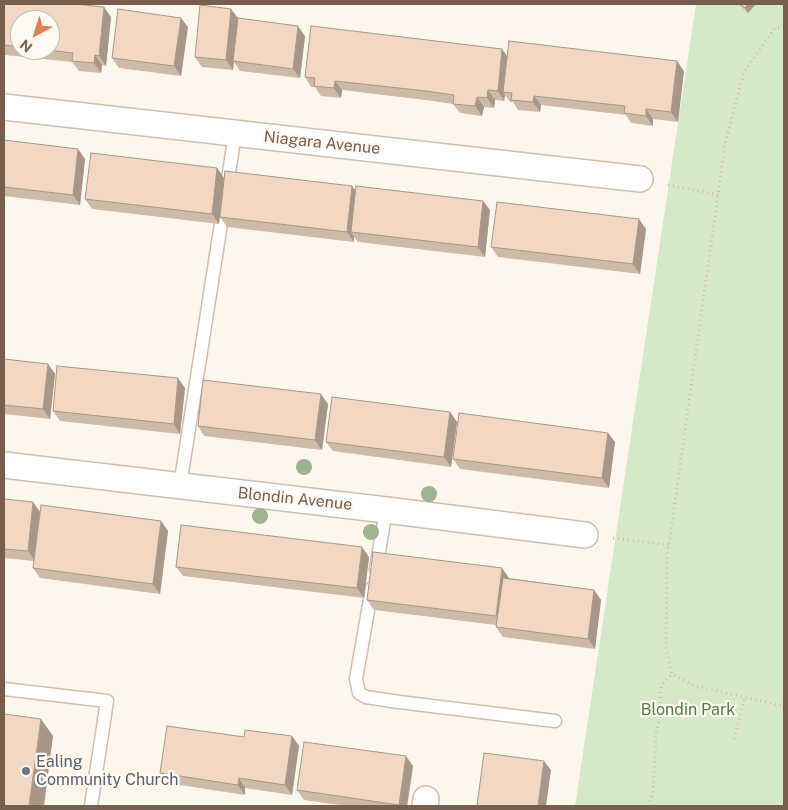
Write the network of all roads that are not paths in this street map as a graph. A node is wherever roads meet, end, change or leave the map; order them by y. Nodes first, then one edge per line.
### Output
1 (4, 107) edge
2 (235, 134) junction
3 (640, 179) road end
4 (4, 465) edge
5 (180, 486) junction
6 (386, 510) junction
7 (585, 535) road end
8 (4, 689) edge
9 (555, 721) dead end
10 (91, 806) edge

1 - 2 street, Niagara Avenue
2 - 3 street, Niagara Avenue
2 - 5 lane
4 - 5 street, Blondin Avenue
5 - 6 street, Blondin Avenue
6 - 7 street, Blondin Avenue
6 - 9 lane
8 - 10 lane

